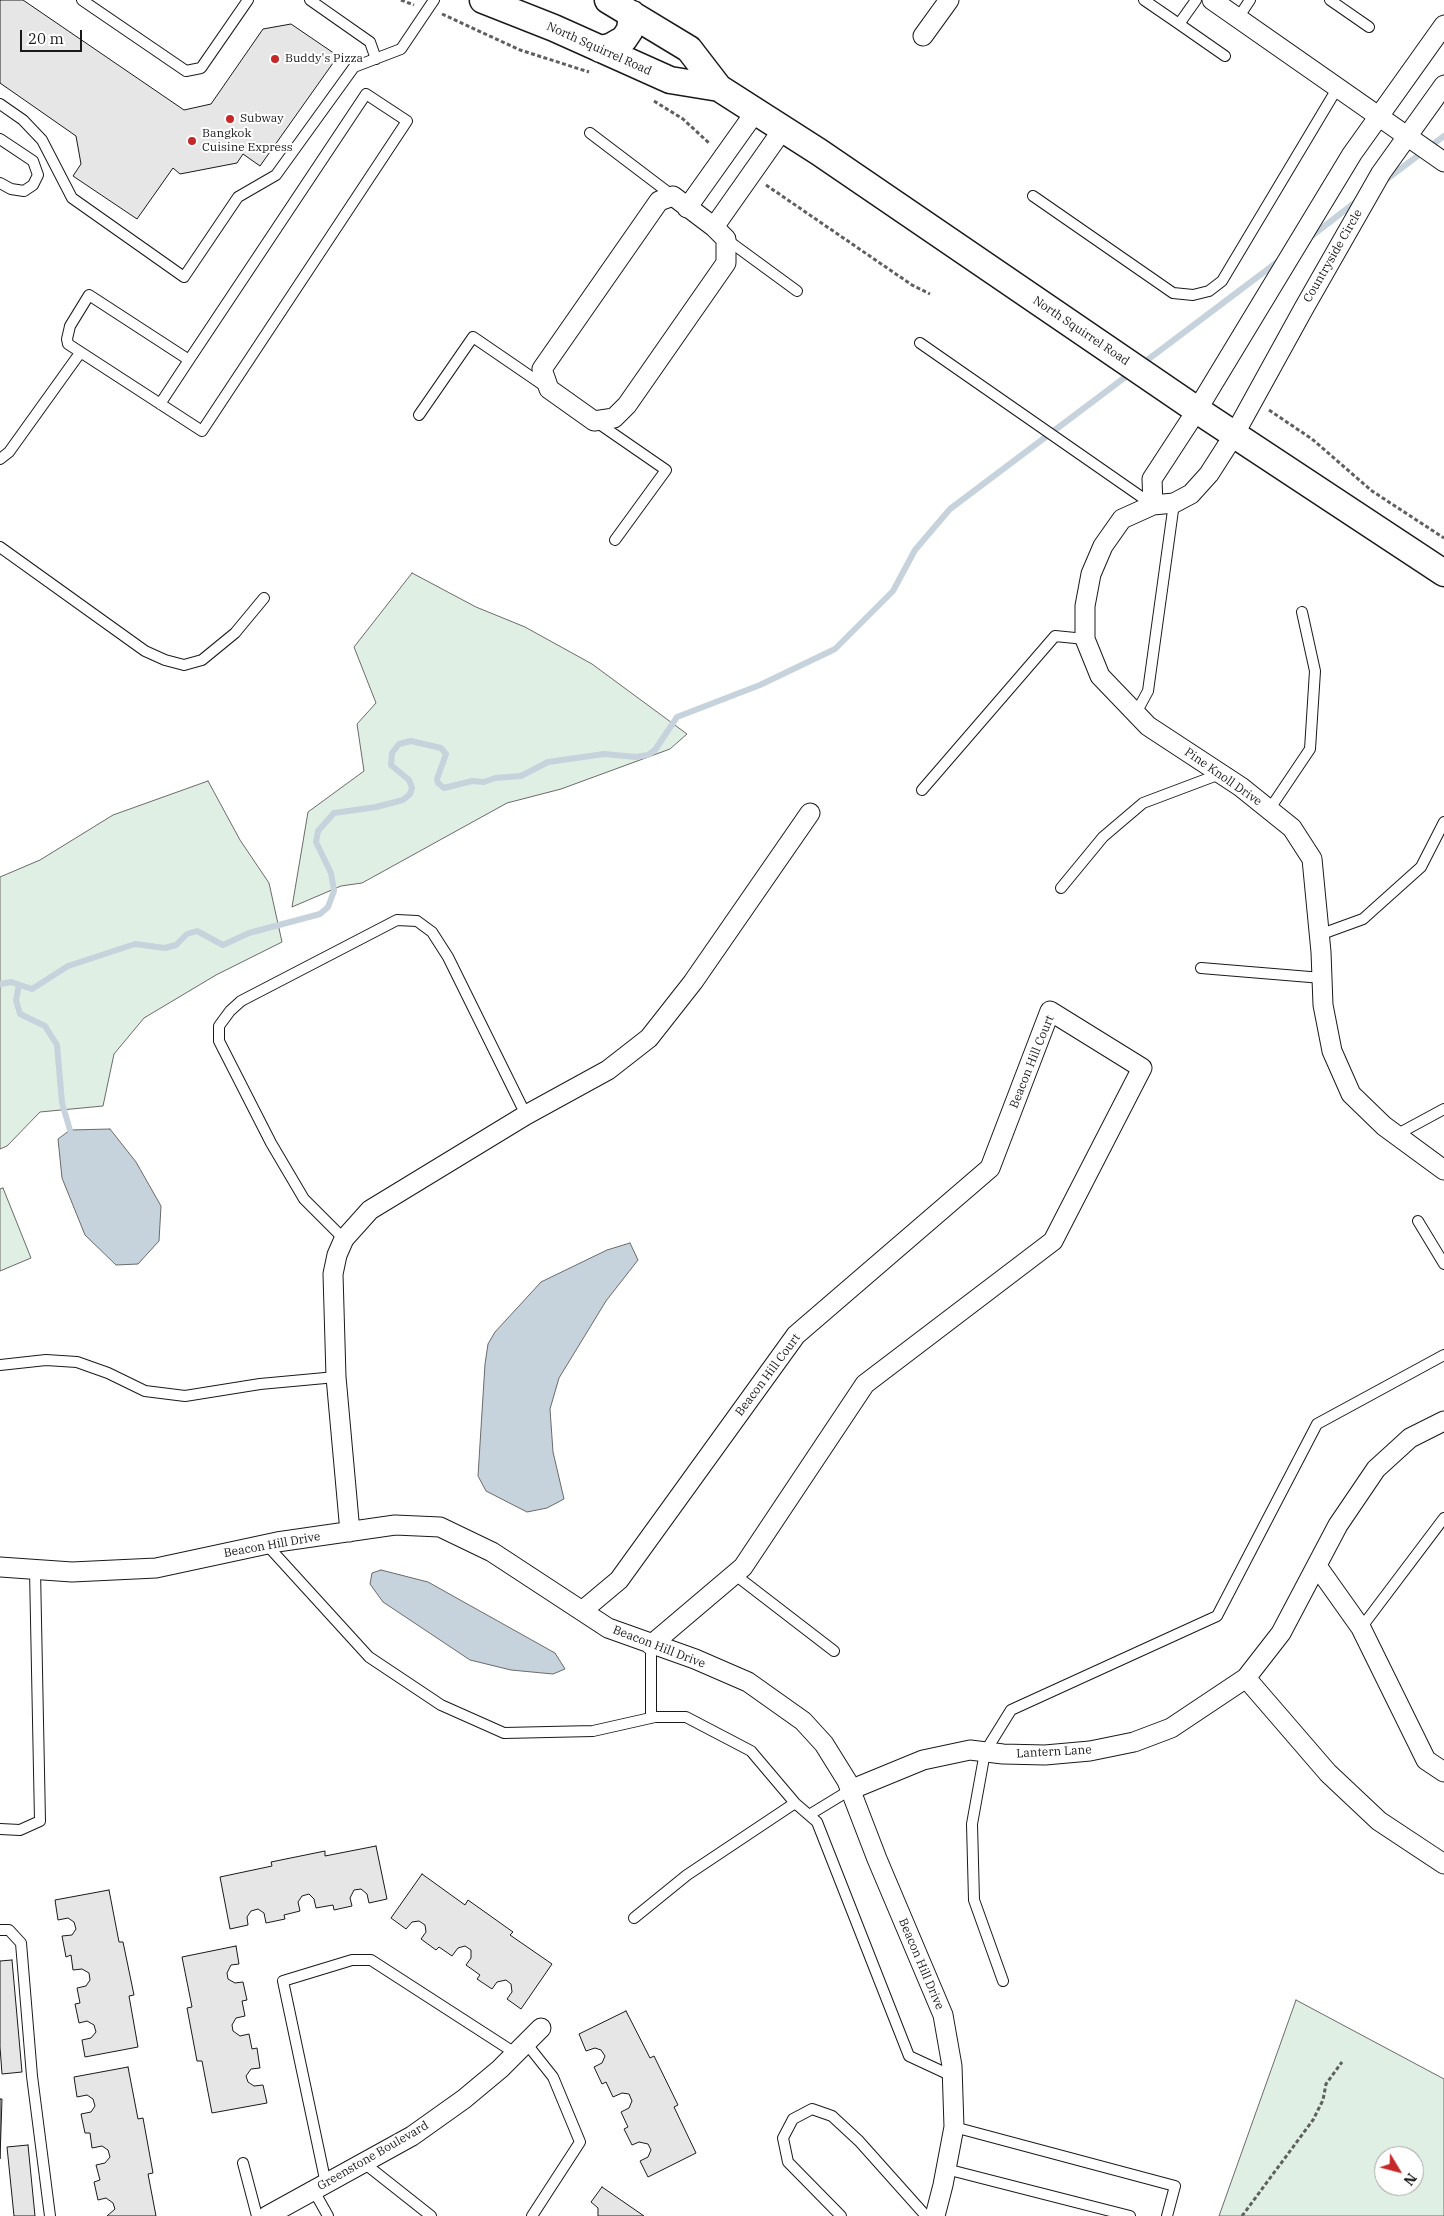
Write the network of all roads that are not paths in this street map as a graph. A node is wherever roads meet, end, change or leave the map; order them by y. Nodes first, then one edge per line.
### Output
1 (82, 0) edge
2 (248, 0) edge
3 (310, 0) edge
4 (434, 0) edge
5 (483, 0) edge
6 (608, 0) edge
7 (949, 0) edge
8 (1144, 0) edge
9 (1196, 0) edge
10 (1212, 0) edge
11 (1250, 0) edge
12 (1330, 0) edge
13 (632, 14) junction
14 (1238, 18) junction
15 (1179, 24) junction
16 (1444, 25) edge
17 (1369, 27) dead end
18 (923, 36) dead end
19 (600, 49) junction
20 (1225, 56) dead end
21 (376, 59) junction
22 (1444, 84) edge
23 (1338, 87) junction
24 (719, 88) junction
25 (0, 104) edge
26 (756, 111) junction
27 (1393, 126) junction
28 (783, 129) junction
29 (590, 133) dead end
30 (0, 139) edge
31 (1444, 162) edge
32 (0, 183) edge
33 (1033, 196) dead end
34 (680, 202) junction
35 (720, 233) junction
36 (797, 291) dead end
37 (920, 343) dead end
38 (80, 353) junction
39 (189, 360) junction
40 (548, 389) junction
41 (160, 404) junction
42 (1197, 410) junction
43 (419, 415) dead end
44 (594, 421) junction
45 (1234, 435) junction
46 (0, 459) edge
47 (1174, 503) junction
48 (1153, 505) junction
49 (615, 540) dead end
50 (0, 547) edge
51 (1444, 572) edge
52 (264, 598) dead end
53 (1302, 612) dead end
54 (1085, 639) junction
55 (1136, 713) junction
56 (1220, 774) junction
57 (922, 790) dead end
58 (1269, 810) junction
59 (810, 813) dead end
60 (1444, 822) edge
61 (1061, 888) dead end
62 (1319, 935) junction
63 (1201, 968) dead end
64 (1322, 978) junction
65 (1444, 1109) edge
66 (526, 1116) junction
67 (1396, 1135) junction
68 (1444, 1170) edge
69 (1418, 1221) dead end
70 (344, 1239) junction
71 (1444, 1264) edge
72 (1444, 1355) edge
73 (0, 1365) edge
74 (336, 1377) junction
75 (1444, 1421) edge
76 (1444, 1518) edge
77 (350, 1532) junction
78 (266, 1544) junction
79 (1317, 1566) junction
80 (0, 1567) edge
81 (35, 1570) junction
82 (734, 1574) junction
83 (582, 1611) junction
84 (1361, 1628) junction
85 (651, 1645) junction
86 (834, 1651) dead end
87 (1246, 1678) junction
88 (651, 1718) junction
89 (986, 1752) junction
90 (1444, 1772) edge
91 (850, 1790) junction
92 (795, 1803) junction
93 (810, 1815) junction
94 (0, 1829) edge
95 (1444, 1864) edge
96 (634, 1918) dead end
97 (0, 1930) edge
98 (1003, 1981) dead end
99 (541, 2028) dead end
100 (520, 2048) junction
101 (952, 2076) junction
102 (954, 2127) junction
103 (243, 2163) dead end
104 (364, 2163) junction
105 (946, 2169) junction
106 (320, 2188) junction
107 (50, 2216) edge
108 (257, 2216) edge
109 (267, 2216) edge
110 (328, 2216) edge
111 (432, 2216) edge
112 (532, 2216) edge
113 (841, 2216) edge
114 (926, 2216) edge
115 (935, 2216) edge
116 (1130, 2216) edge
117 (1168, 2216) edge

1 - 2 lane
3 - 21 lane
4 - 21 lane
5 - 19 street, North Squirrel Road
6 - 13 street, North Squirrel Road
7 - 18 street
8 - 15 lane
9 - 15 lane
10 - 14 street
11 - 14 lane
12 - 17 lane
13 - 19 street
13 - 24 street, North Squirrel Road
14 - 23 street
15 - 20 lane
16 - 27 street, Countryside Circle
19 - 24 street, North Squirrel Road
21 - 25 lane
22 - 27 street, Countryside Circle
23 - 27 street
23 - 33 lane
24 - 26 street, North Squirrel Road
26 - 28 street, North Squirrel Road
26 - 34 street
27 - 31 street
27 - 42 street, Countryside Circle
27 - 45 street, Countryside Circle
28 - 35 street
28 - 42 street, North Squirrel Road
29 - 34 lane
30 - 32 lane
34 - 35 street
34 - 40 street
35 - 36 lane
35 - 44 street
37 - 48 lane
38 - 39 lane
38 - 41 lane
38 - 46 lane
39 - 41 lane
39 - 41 lane
40 - 43 lane
40 - 44 street
42 - 45 street, North Squirrel Road
42 - 48 street
44 - 49 lane
45 - 47 street, Pine Knoll Drive
45 - 51 street, North Squirrel Road
47 - 48 street, Pine Knoll Drive
47 - 55 lane
48 - 54 street, Pine Knoll Drive
50 - 52 lane
53 - 58 lane
54 - 55 street, Pine Knoll Drive
54 - 57 lane
55 - 56 street, Pine Knoll Drive
56 - 58 street, Pine Knoll Drive
56 - 61 lane
58 - 62 street, Pine Knoll Drive
59 - 66 street
60 - 62 lane
62 - 64 street, Pine Knoll Drive
63 - 64 lane
64 - 67 street, Pine Knoll Drive
65 - 67 lane
66 - 70 street
66 - 70 lane
67 - 68 street, Pine Knoll Drive
69 - 71 lane
70 - 74 street
72 - 89 lane
73 - 74 lane
74 - 77 street
75 - 79 street, Lantern Lane
76 - 84 lane
77 - 78 street, Beacon Hill Drive
77 - 83 street, Beacon Hill Drive
78 - 81 street, Beacon Hill Drive
78 - 88 lane
79 - 84 street
79 - 87 street, Lantern Lane
80 - 81 street, Beacon Hill Drive
81 - 94 lane
82 - 83 street, Beacon Hill Court
82 - 85 street, Beacon Hill Court
82 - 86 lane
83 - 85 street, Beacon Hill Drive
84 - 90 street
85 - 88 lane
85 - 91 street, Beacon Hill Drive
87 - 89 street, Lantern Lane
87 - 95 street
88 - 92 lane
89 - 91 street, Lantern Lane
89 - 98 lane
91 - 93 lane
91 - 101 street, Beacon Hill Drive
92 - 93 lane
92 - 96 lane
93 - 101 lane
97 - 107 lane
99 - 100 street, Greenstone Boulevard
100 - 104 street, Greenstone Boulevard
100 - 106 lane
100 - 112 lane
101 - 102 street, Beacon Hill Drive
102 - 105 street, Beacon Hill Drive
102 - 117 lane
103 - 108 lane
104 - 106 street, Greenstone Boulevard
104 - 111 lane
105 - 115 street, Beacon Hill Drive
105 - 116 lane
106 - 109 street, Greenstone Boulevard
106 - 110 lane
113 - 114 lane

